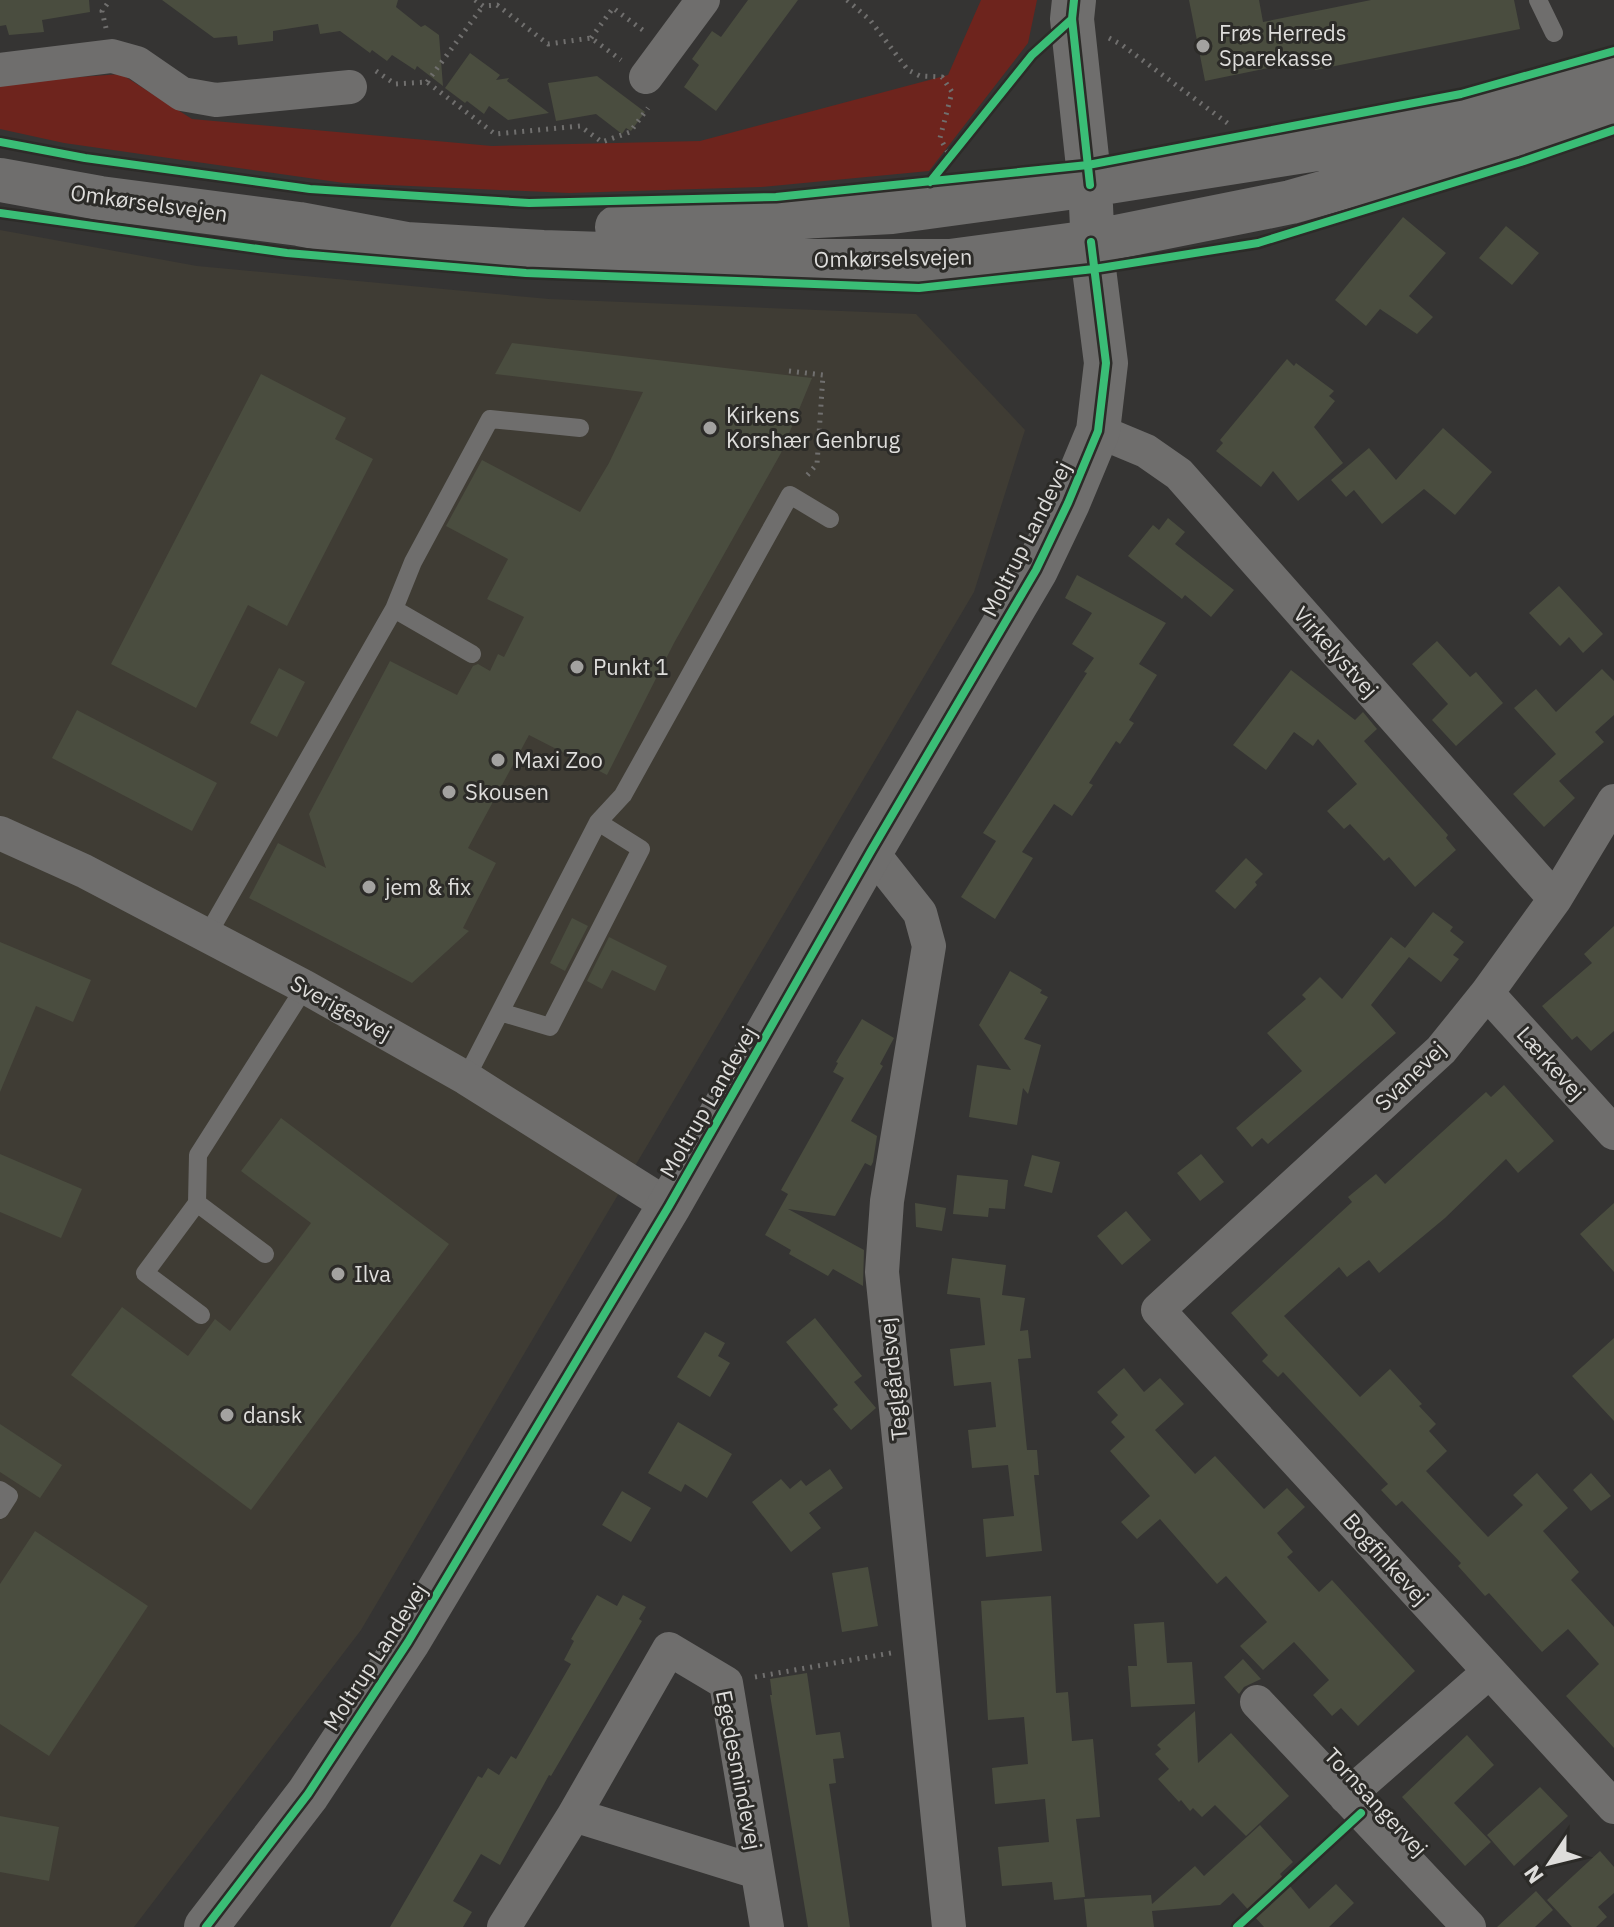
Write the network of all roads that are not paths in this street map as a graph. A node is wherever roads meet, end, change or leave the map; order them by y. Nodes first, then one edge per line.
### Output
1 (703, 0) edge
2 (1538, 0) edge
3 (1073, 10) edge
4 (1554, 33) dead end
5 (0, 70) edge
6 (646, 77) road end
7 (1614, 77) edge
8 (350, 87) road end
9 (1614, 106) edge
10 (1425, 127) junction
11 (0, 180) edge
12 (1090, 185) junction
13 (299, 224) junction
14 (1091, 242) junction
15 (791, 260) junction
16 (580, 428) dead end
17 (1098, 431) junction
18 (830, 519) dead end
19 (394, 609) junction
20 (472, 654) dead end
21 (1614, 801) edge
22 (598, 822) junction
23 (0, 833) edge
24 (871, 851) junction
25 (1555, 899) junction
26 (208, 934) junction
27 (305, 987) junction
28 (1487, 993) junction
29 (500, 1012) junction
30 (466, 1078) junction
31 (1614, 1133) edge
32 (197, 1203) junction
33 (669, 1206) junction
34 (265, 1254) dead end
35 (1158, 1310) joint
36 (201, 1315) dead end
37 (0, 1490) edge
38 (0, 1510) edge
39 (1489, 1672) junction
40 (1257, 1702) dead end
41 (1346, 1797) junction
42 (1614, 1807) edge
43 (574, 1815) junction
44 (757, 1872) junction
45 (206, 1927) edge
46 (504, 1927) edge
47 (767, 1927) edge
48 (949, 1927) edge
49 (1469, 1927) edge

1 - 6 street
2 - 4 lane
3 - 12 main road, Moltrup Landevej
5 - 8 street
7 - 10 main road, Omkørselsvejen
9 - 14 main road, Omkørselsvejen
10 - 12 main road, Omkørselsvejen
10 - 14 main road
11 - 13 main road, Omkørselsvejen
12 - 13 main road, Omkørselsvejen
12 - 14 main road, Moltrup Landevej
12 - 15 main road
13 - 15 main road, Omkørselsvejen
14 - 15 main road, Omkørselsvejen
14 - 17 main road, Moltrup Landevej
16 - 19 lane
17 - 24 main road, Moltrup Landevej
17 - 25 street, Virkelystvej
18 - 22 lane
19 - 20 lane
19 - 26 lane
21 - 25 street, Svanevej
22 - 29 lane
22 - 29 lane
23 - 26 street, Sverigesvej
24 - 33 main road, Moltrup Landevej
24 - 48 street, Teglgårdsvej
25 - 28 street, Svanevej
26 - 27 street, Sverigesvej
27 - 30 street, Sverigesvej
27 - 32 lane
28 - 31 street, Lærkevej
28 - 35 street, Svanevej
29 - 30 lane
30 - 33 street, Sverigesvej
32 - 34 lane
32 - 36 lane
33 - 45 main road, Moltrup Landevej
35 - 39 street, Bogfinkevej
37 - 38 lane
39 - 41 street, Tornsangervej
39 - 42 street, Bogfinkevej
40 - 41 street, Tornsangervej
41 - 49 street, Tornsangervej
43 - 44 street, Egedesmindevej
43 - 44 street, Egedesmindevej
43 - 46 street, Egedesmindevej
44 - 47 street, Egedesmindevej

